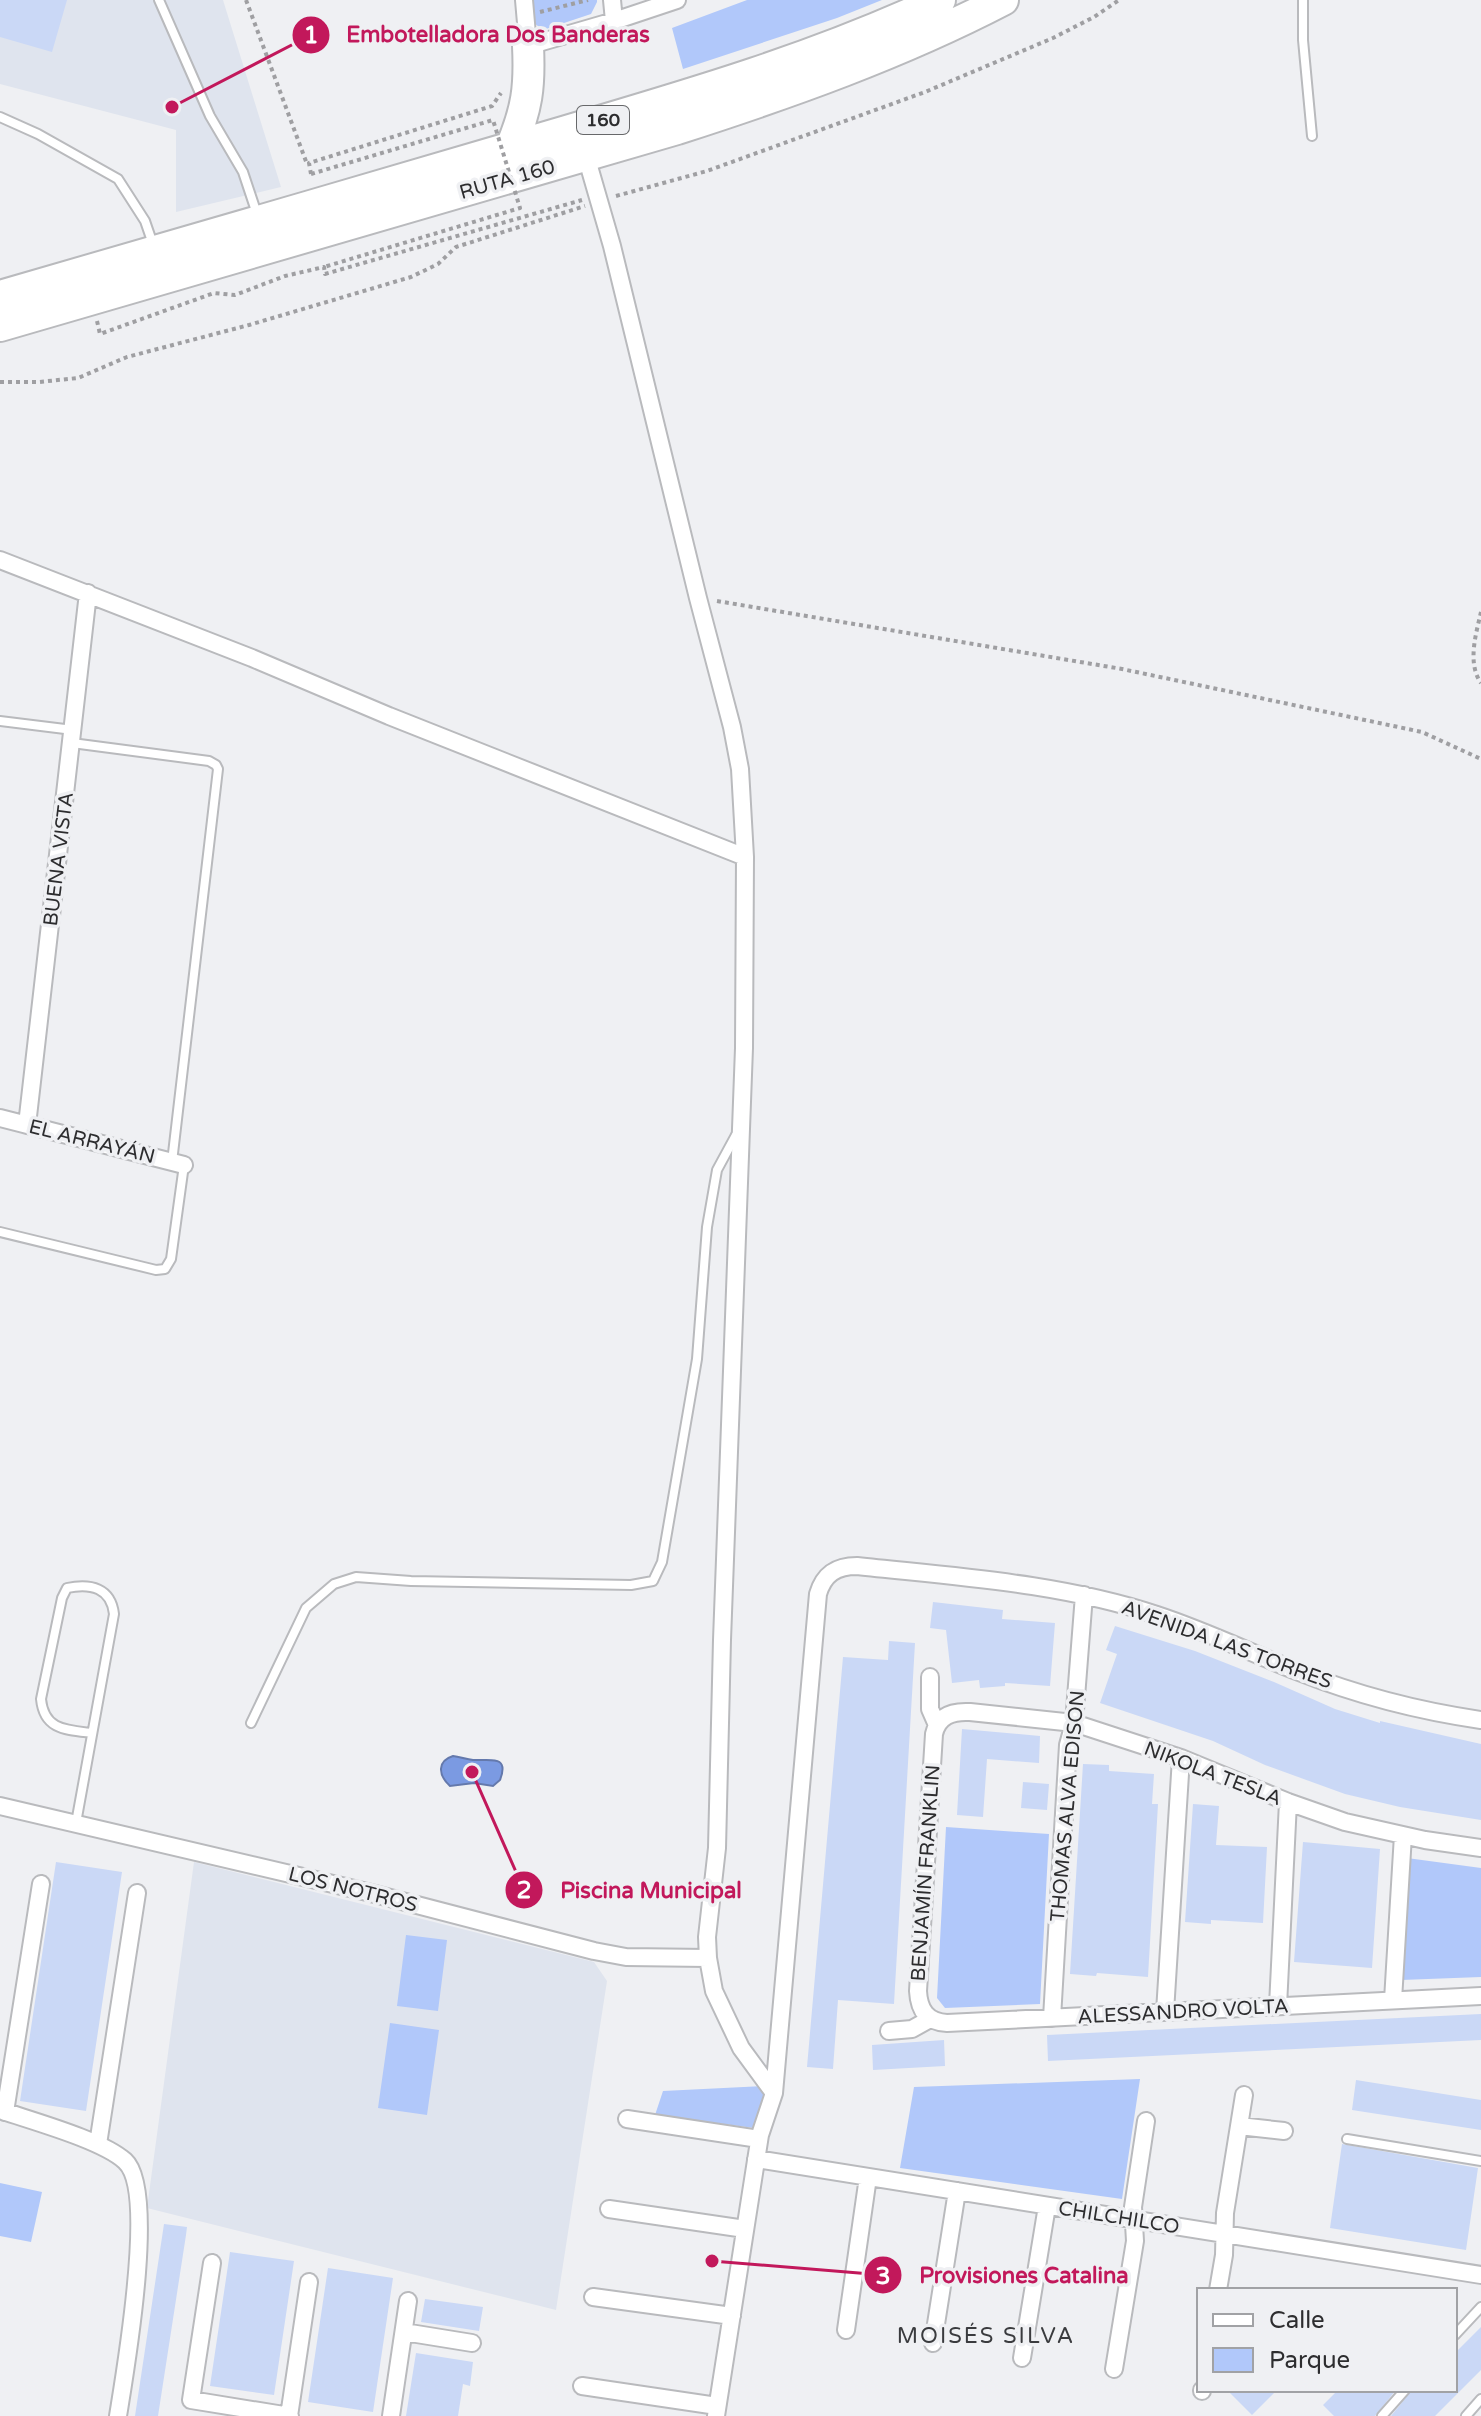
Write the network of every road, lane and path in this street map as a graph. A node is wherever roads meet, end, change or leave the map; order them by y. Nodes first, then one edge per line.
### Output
1 (159, 0) edge
2 (246, 0) edge
3 (588, 0) edge
4 (612, 0) edge
5 (677, 0) edge
6 (940, 0) edge
7 (1003, 0) edge
8 (1119, 0) edge
9 (1303, 0) edge
10 (526, 21) edge
11 (614, 21) junction
12 (504, 89) dead end
13 (0, 117) edge
14 (1312, 136) dead end
15 (511, 147) junction
16 (586, 156) junction
17 (311, 174) junction
18 (598, 198) junction
19 (260, 221) junction
20 (454, 238) junction
21 (456, 247) junction
22 (155, 252) junction
23 (324, 267) junction
24 (0, 296) edge
25 (92, 299) junction
26 (0, 326) edge
27 (0, 382) edge
28 (0, 560) edge
29 (88, 593) junction
30 (698, 598) junction
31 (1481, 612) edge
32 (1481, 683) edge
33 (0, 721) edge
34 (72, 736) junction
35 (1481, 759) edge
36 (745, 857) junction
37 (0, 1118) edge
38 (27, 1125) junction
39 (741, 1127) junction
40 (178, 1163) junction
41 (0, 1232) edge
42 (1084, 1595) junction
43 (930, 1677) dead end
44 (1481, 1720) edge
45 (940, 1721) junction
46 (251, 1723) dead end
47 (1074, 1723) junction
48 (92, 1733) junction
49 (1181, 1758) junction
50 (1288, 1802) junction
51 (0, 1806) edge
52 (76, 1823) junction
53 (1403, 1835) junction
54 (1481, 1848) edge
55 (41, 1884) dead end
56 (137, 1893) dead end
57 (708, 1958) junction
58 (1481, 1996) edge
59 (1393, 2000) junction
60 (1278, 2006) junction
61 (1165, 2012) junction
62 (1052, 2018) junction
63 (930, 2019) junction
64 (889, 2031) dead end
65 (774, 2093) junction
66 (1244, 2095) dead end
67 (3, 2111) edge
68 (627, 2119) dead end
69 (1146, 2121) dead end
70 (1239, 2126) junction
71 (1284, 2131) dead end
72 (759, 2139) junction
73 (1347, 2139) dead end
74 (98, 2144) junction
75 (756, 2159) junction
76 (1481, 2161) edge
77 (868, 2177) junction
78 (957, 2191) junction
79 (1047, 2206) junction
80 (609, 2209) dead end
81 (1134, 2220) junction
82 (745, 2229) junction
83 (1224, 2234) junction
84 (212, 2263) dead end
85 (1481, 2275) edge
86 (309, 2282) dead end
87 (1218, 2288) edge
88 (593, 2297) dead end
89 (408, 2301) dead end
90 (1481, 2307) edge
91 (732, 2316) junction
92 (846, 2330) dead end
93 (404, 2332) junction
94 (1457, 2333) edge
95 (472, 2343) dead end
96 (933, 2343) dead end
97 (1022, 2358) dead end
98 (1114, 2369) dead end
99 (582, 2386) dead end
100 (1403, 2392) edge
101 (1481, 2399) edge
102 (717, 2411) edge
103 (118, 2416) edge
104 (290, 2416) edge
105 (391, 2416) edge
106 (1382, 2416) edge
107 (1466, 2416) edge

1 - 19 lane
2 - 17 path
3 - 10 path
4 - 11 street
5 - 11 street
6 - 15 highway, RUTA 160 / 160
7 - 16 highway, RUTA 160 / 160
8 - 18 path
9 - 14 lane
10 - 11 street
10 - 15 highway
12 - 17 path
13 - 22 lane
15 - 19 highway, RUTA 160 / 160
16 - 18 street
16 - 25 highway, RUTA 160 / 160
17 - 23 path, bridge
18 - 20 path
18 - 21 path
18 - 30 street
19 - 22 highway, RUTA 160 / 160
20 - 21 path
20 - 23 path
21 - 27 path
22 - 24 highway, RUTA 160 / 160
23 - 25 path
25 - 26 highway, RUTA 160 / 160
28 - 29 street
29 - 34 street, BUENA VISTA
29 - 36 street
30 - 35 path
30 - 36 street
31 - 32 path
33 - 34 lane
34 - 38 street, BUENA VISTA
34 - 40 lane
36 - 39 street
37 - 38 street, EL ARRAYÁN
38 - 40 street, EL ARRAYÁN
39 - 46 lane
39 - 57 street
40 - 41 lane
42 - 44 street, AVENIDA LAS TORRES
42 - 47 street, THOMAS ALVA EDISON
42 - 65 street, AVENIDA LAS TORRES
43 - 45 street, BENJAMÍN FRANKLIN
45 - 47 street, NIKOLA TESLA
45 - 63 street, BENJAMÍN FRANKLIN
47 - 49 street, NIKOLA TESLA
47 - 62 street, THOMAS ALVA EDISON
48 - 48 lane
48 - 52 lane
49 - 50 street, NIKOLA TESLA
49 - 61 street
50 - 53 street, NIKOLA TESLA
50 - 60 street
51 - 52 street, LOS NOTROS
52 - 57 street, LOS NOTROS
53 - 54 street, NIKOLA TESLA
53 - 59 street
55 - 67 street
56 - 74 street
57 - 65 street
58 - 59 street, ALESSANDRO VOLTA
59 - 60 street, ALESSANDRO VOLTA
60 - 61 street, ALESSANDRO VOLTA
61 - 62 street, ALESSANDRO VOLTA
62 - 63 street, ALESSANDRO VOLTA
63 - 64 street, ALESSANDRO VOLTA
65 - 72 street
66 - 70 street
67 - 74 street
68 - 72 street
69 - 81 street
70 - 71 street
70 - 83 street
72 - 75 street
73 - 76 lane
74 - 103 street
75 - 77 street, CHILCHILCO
75 - 82 street
77 - 78 street, CHILCHILCO
77 - 92 street
78 - 79 street, CHILCHILCO
78 - 96 street
79 - 81 street, CHILCHILCO
79 - 97 street
80 - 82 street
81 - 83 street, CHILCHILCO
81 - 98 street
82 - 91 street
83 - 85 street, CHILCHILCO
83 - 87 street
84 - 104 street
86 - 104 street
88 - 91 street
89 - 93 street
90 - 94 lane
91 - 102 street
93 - 95 street
93 - 105 street
99 - 102 street
100 - 106 lane
101 - 107 lane

